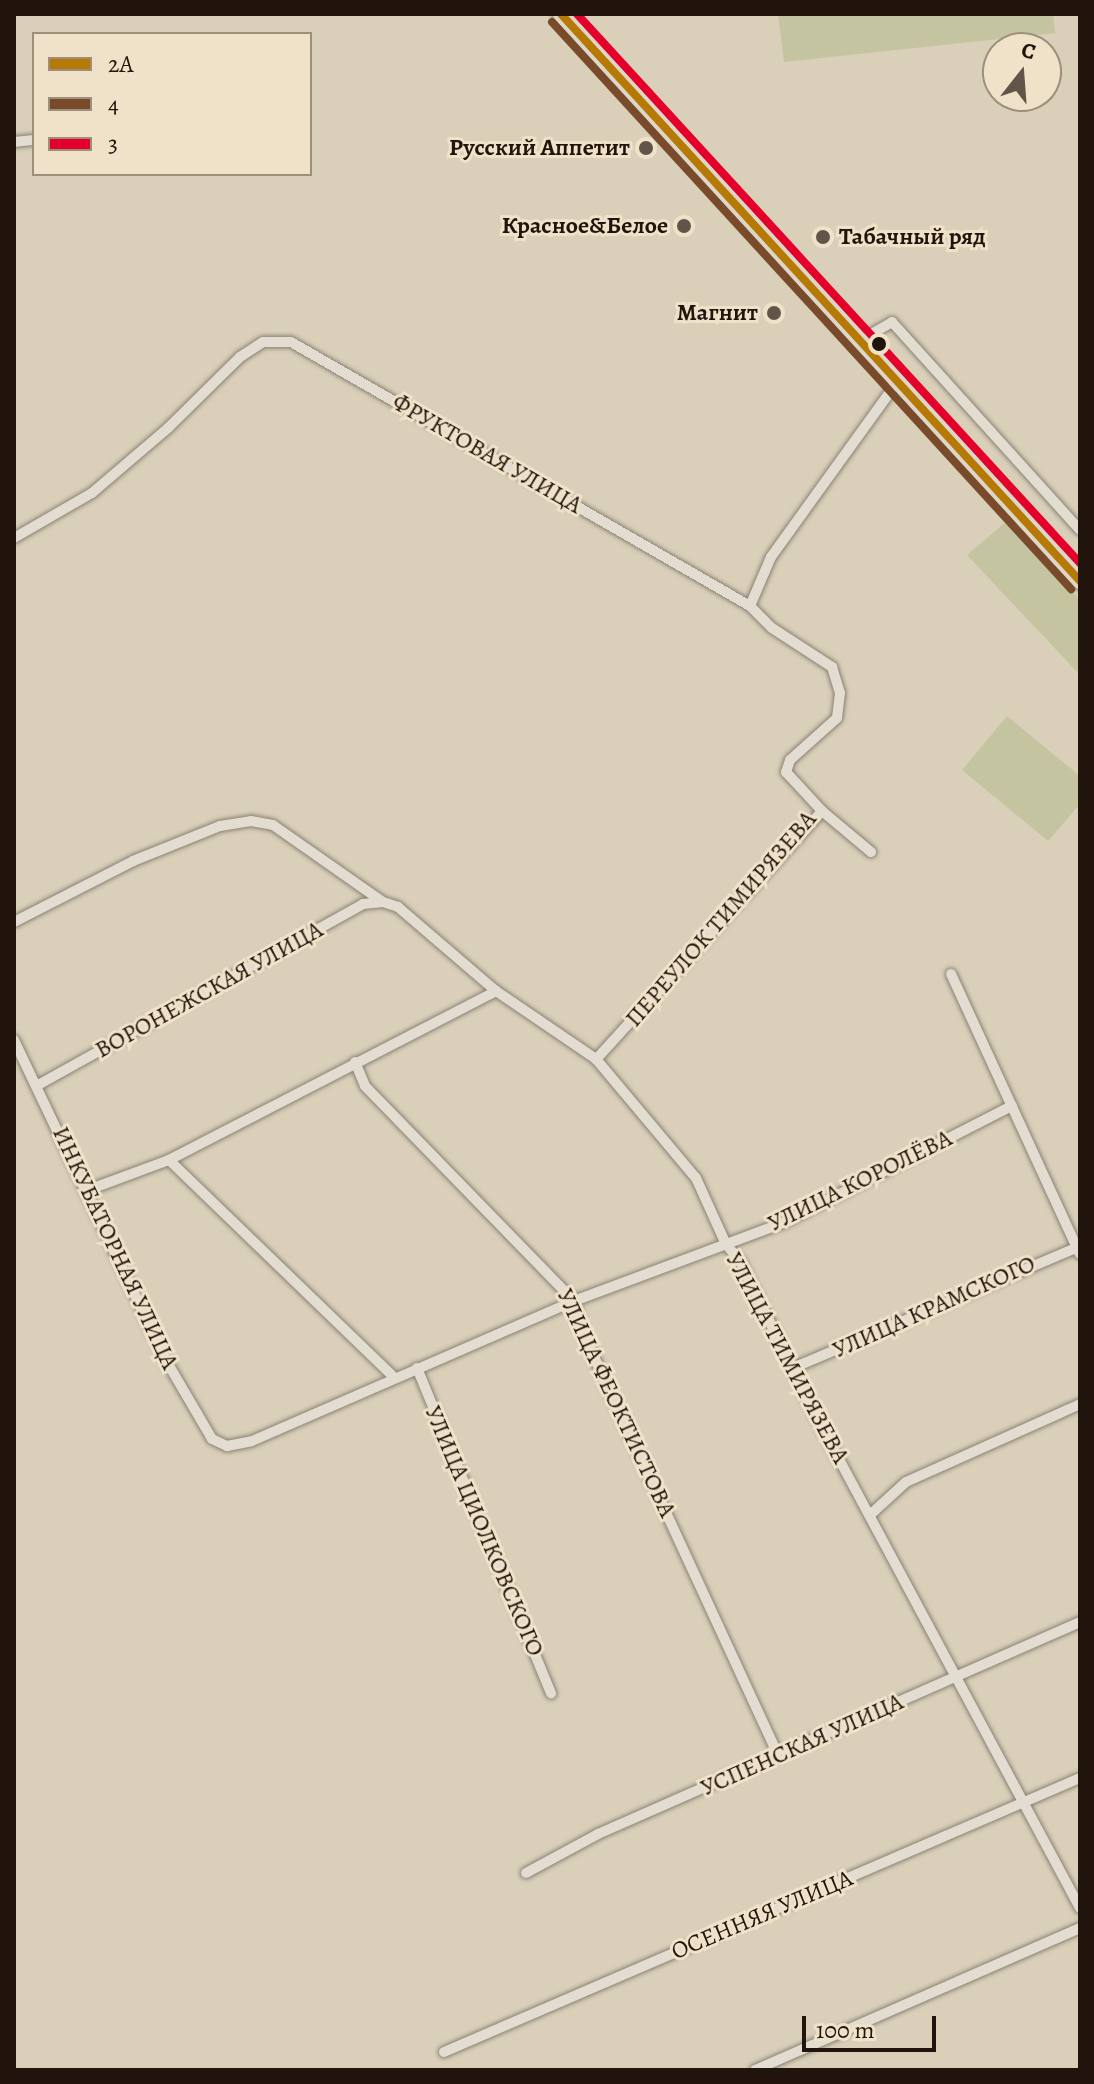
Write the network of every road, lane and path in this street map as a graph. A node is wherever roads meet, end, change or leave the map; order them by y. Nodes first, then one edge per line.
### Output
1 (561, 14) edge
2 (861, 340) junction
3 (898, 381) junction
4 (1080, 530) edge
5 (14, 538) edge
6 (1080, 581) edge
7 (750, 606) junction
8 (822, 811) junction
9 (871, 852) dead end
10 (383, 902) junction
11 (14, 922) edge
12 (951, 974) dead end
13 (496, 991) junction
14 (14, 1040) edge
15 (596, 1059) junction
16 (355, 1062) junction
17 (38, 1085) junction
18 (1012, 1106) junction
19 (169, 1160) junction
20 (88, 1190) junction
21 (726, 1244) junction
22 (1078, 1251) edge
23 (574, 1301) junction
24 (417, 1368) junction
25 (793, 1368) junction
26 (394, 1377) junction
27 (1080, 1404) edge
28 (227, 1446) joint
29 (871, 1514) junction
30 (1080, 1622) edge
31 (958, 1675) junction
32 (551, 1693) dead end
33 (778, 1754) junction
34 (1080, 1778) edge
35 (1024, 1802) junction
36 (526, 1873) dead end
37 (1080, 1908) edge
38 (1080, 1928) edge
39 (444, 2052) dead end
40 (755, 2070) edge

1 - 2 main road
2 - 3 main road
2 - 4 street
3 - 6 main road
3 - 7 street
5 - 7 street, ФРУКТОВАЯ УЛИЦА
7 - 8 street, ПЕРЕУЛОК ТИМИРЯЗЕВА
8 - 9 street
8 - 15 street, ПЕРЕУЛОК ТИМИРЯЗЕВА
10 - 11 street, УЛИЦА ТИМИРЯЗЕВА
10 - 13 street, УЛИЦА ТИМИРЯЗЕВА
10 - 17 street, ВОРОНЕЖСКАЯ УЛИЦА
12 - 18 street
13 - 15 street, УЛИЦА ТИМИРЯЗЕВА
13 - 16 street
14 - 17 street, ИНКУБАТОРНАЯ УЛИЦА
15 - 21 street, УЛИЦА ТИМИРЯЗЕВА
16 - 19 street
16 - 23 street, УЛИЦА ФЕОКТИСТОВА
17 - 20 street, ИНКУБАТОРНАЯ УЛИЦА
18 - 21 street, УЛИЦА КОРОЛЁВА
18 - 22 street
19 - 20 street
19 - 26 street
20 - 28 street, ИНКУБАТОРНАЯ УЛИЦА
21 - 23 street, УЛИЦА КОРОЛЁВА
21 - 25 street, УЛИЦА ТИМИРЯЗЕВА
22 - 25 street, УЛИЦА КРАМСКОГО
23 - 24 street, УЛИЦА КОРОЛЁВА
23 - 33 street, УЛИЦА ФЕОКТИСТОВА
24 - 26 street, УЛИЦА КОРОЛЁВА
24 - 32 street, УЛИЦА ЦИОЛКОВСКОГО
25 - 29 street, УЛИЦА ТИМИРЯЗЕВА
26 - 28 street, УЛИЦА КОРОЛЁВА
27 - 29 street
29 - 31 street, УЛИЦА ТИМИРЯЗЕВА
30 - 31 street, УСПЕНСКАЯ УЛИЦА
31 - 33 street, УСПЕНСКАЯ УЛИЦА
31 - 35 street, УЛИЦА ТИМИРЯЗЕВА
33 - 36 street, УСПЕНСКАЯ УЛИЦА
34 - 35 street, ОСЕННЯЯ УЛИЦА
35 - 37 street, УЛИЦА ТИМИРЯЗЕВА
35 - 39 street, ОСЕННЯЯ УЛИЦА
38 - 40 street

